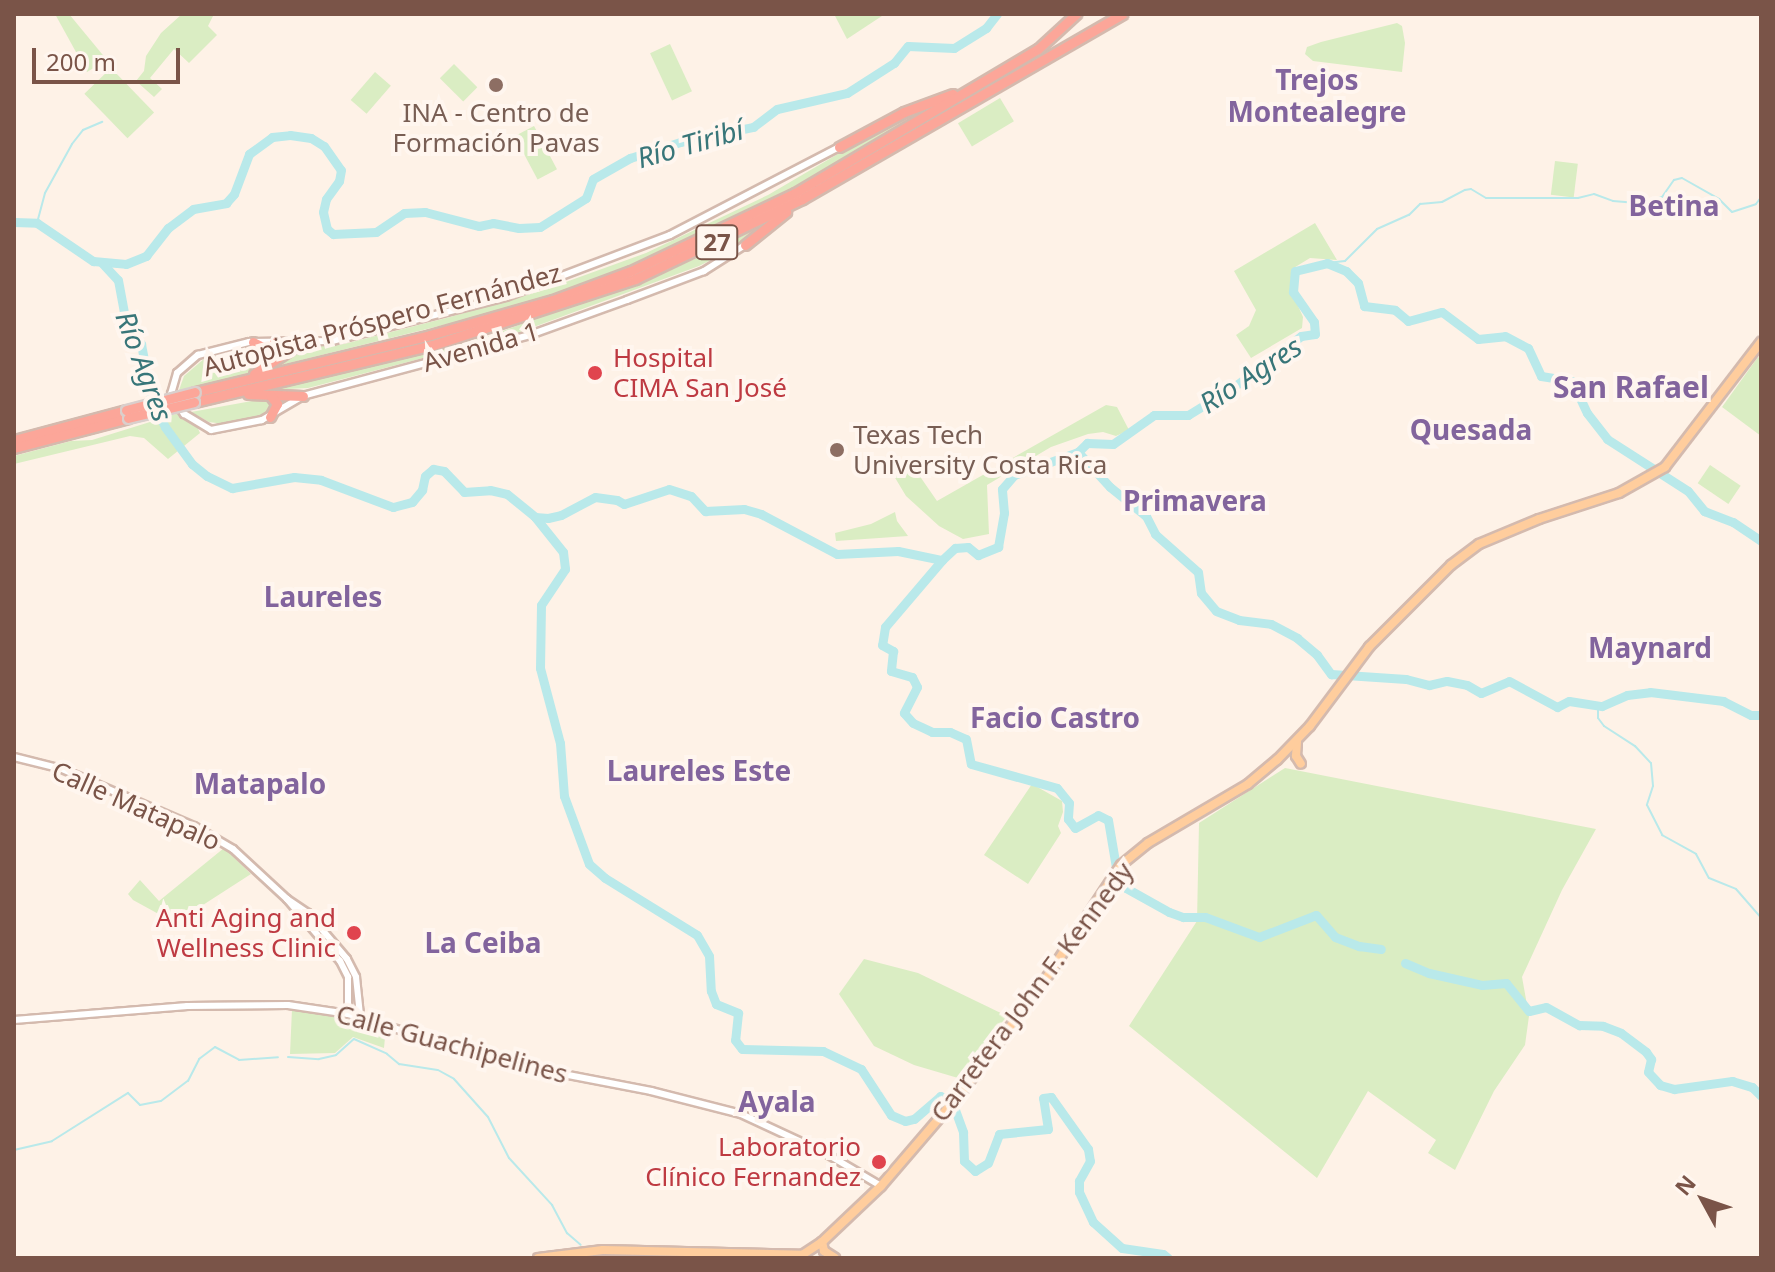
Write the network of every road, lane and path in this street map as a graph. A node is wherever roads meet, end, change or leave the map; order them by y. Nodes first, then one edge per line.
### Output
1 (1076, 14) edge
2 (1122, 14) edge
3 (993, 78) junction
4 (839, 147) joint
5 (802, 199) junction
6 (745, 245) joint
7 (253, 342) junction
8 (274, 342) junction
9 (1761, 342) edge
10 (300, 343) junction
11 (269, 362) junction
12 (270, 395) junction
13 (199, 396) junction
14 (303, 396) junction
15 (127, 414) junction
16 (270, 417) junction
17 (14, 440) edge
18 (14, 448) edge
19 (1297, 742) junction
20 (14, 757) edge
21 (1301, 764) dead end
22 (287, 899) junction
23 (348, 1014) junction
24 (360, 1016) junction
25 (14, 1020) edge
26 (881, 1186) junction
27 (822, 1242) junction
28 (538, 1258) edge
29 (835, 1258) edge

1 - 3 highway, Autopista Próspero Fernández / 27
2 - 5 highway, Autopista Próspero Fernández / 27
3 - 4 highway
3 - 13 highway, Autopista Próspero Fernández / 27
4 - 10 street
5 - 6 highway
5 - 13 highway, Autopista Próspero Fernández / 27
6 - 14 street, Avenida 1
7 - 8 street
7 - 11 highway
7 - 16 street, Avenida 1
8 - 10 street
8 - 11 highway
9 - 19 main road, Carretera John F. Kennedy
10 - 11 highway
11 - 13 highway
12 - 13 highway
12 - 14 highway
12 - 16 highway
13 - 15 highway, Autopista Próspero Fernández / 27, bridge
14 - 16 street, Avenida 1
15 - 17 highway, Autopista Próspero Fernández / 27
15 - 18 highway, Autopista Próspero Fernández / 27
19 - 21 main road
19 - 26 main road, Carretera John F. Kennedy
20 - 22 street, Calle Matapalo
22 - 23 street, Calle Matapalo
22 - 24 street, Calle Matapalo
23 - 24 street, Calle Guachipelines
23 - 25 street, Calle Guachipelines
24 - 26 street, Calle Guachipelines
26 - 27 main road, Carretera John F. Kennedy
27 - 28 main road, Carretera John F. Kennedy
27 - 29 main road

